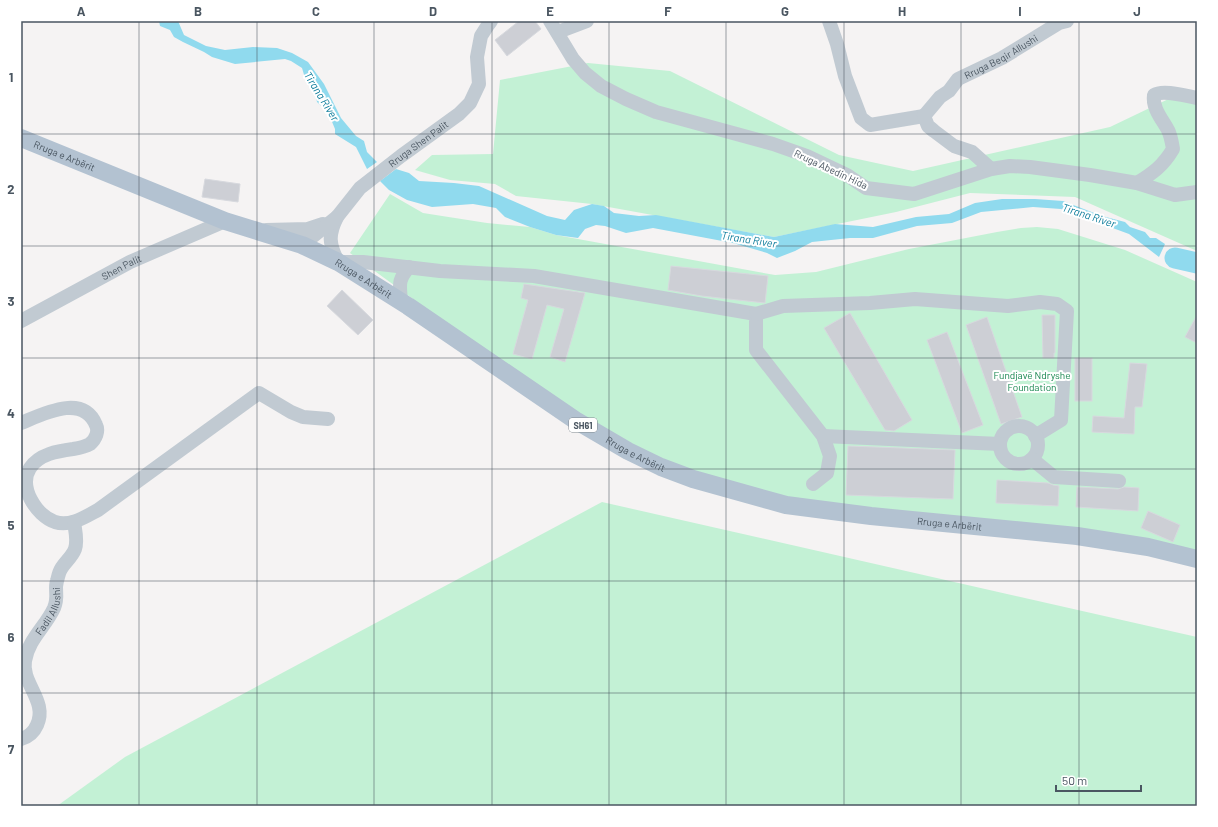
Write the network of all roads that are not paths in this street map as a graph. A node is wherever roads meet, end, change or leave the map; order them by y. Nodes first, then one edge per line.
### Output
1 (491, 21) edge
2 (587, 21) edge
3 (829, 21) edge
4 (1067, 21) edge
5 (555, 25) edge
6 (1197, 98) edge
7 (924, 116) junction
8 (21, 138) edge
9 (991, 169) junction
10 (1137, 183) junction
11 (1197, 192) edge
12 (337, 217) junction
13 (225, 221) junction
14 (255, 230) junction
15 (302, 245) junction
16 (338, 262) junction
17 (409, 268) junction
18 (401, 302) junction
19 (756, 314) junction
20 (21, 321) edge
21 (328, 419) dead end
22 (21, 423) edge
23 (823, 436) junction
24 (1035, 436) junction
25 (1000, 444) junction
26 (1032, 459) junction
27 (1119, 482) dead end
28 (813, 484) dead end
29 (74, 522) junction
30 (1197, 559) edge
31 (21, 739) edge

1 - 12 street, Rruga Shen Palit
2 - 5 street
3 - 7 street
4 - 7 street, Rruga Beqir Allushi
5 - 9 street, Rruga Abedin Hida
6 - 10 street
7 - 9 street
8 - 13 main road, Rruga e Arbërit / SH61
9 - 10 street, Rruga Abedin Hida
10 - 11 street, Rruga Abedin Hida
12 - 14 street
12 - 15 street, Rruga Shen Palit
12 - 16 street
13 - 14 main road, Rruga e Arbërit / SH61
13 - 20 street, Shen Palit
14 - 15 main road, Rruga e Arbërit / SH61
15 - 16 main road, Rruga e Arbërit / SH61
16 - 17 street
16 - 18 main road, Rruga e Arbërit / SH61
17 - 18 street
17 - 19 street
18 - 30 main road, Rruga e Arbërit / SH61
19 - 23 street
19 - 24 street
21 - 29 street
22 - 29 street
23 - 25 street
23 - 28 street
24 - 25 street
24 - 26 street
25 - 26 street
26 - 27 street
29 - 31 street, Fadil Allushi

